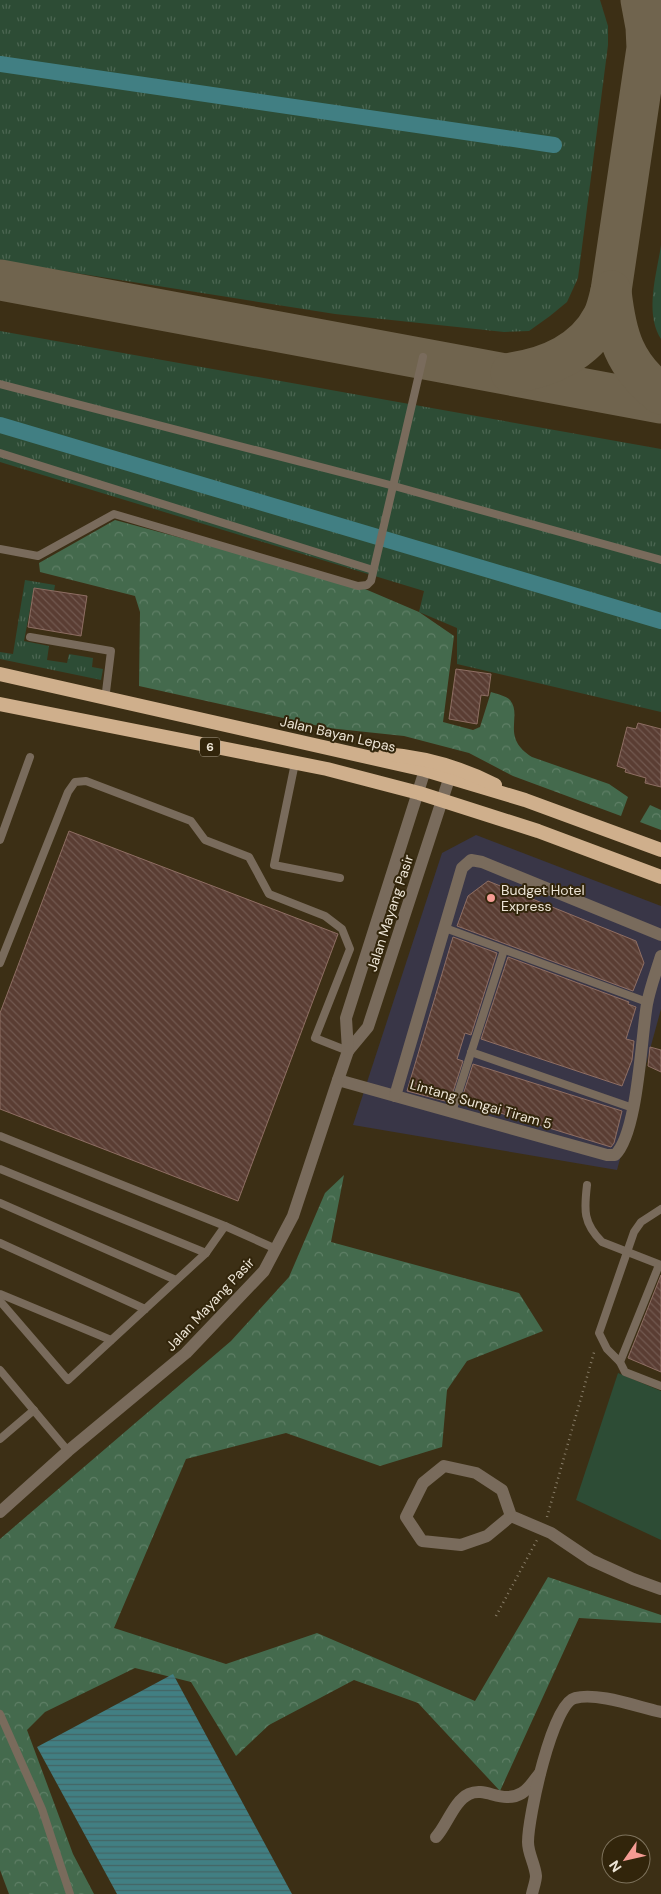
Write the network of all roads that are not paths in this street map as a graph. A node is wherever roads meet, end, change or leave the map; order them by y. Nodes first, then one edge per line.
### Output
1 (423, 357) dead end
2 (0, 384) edge
3 (0, 453) edge
4 (394, 486) junction
5 (0, 549) edge
6 (661, 560) edge
7 (373, 570) junction
8 (30, 637) dead end
9 (0, 674) edge
10 (105, 700) junction
11 (0, 704) edge
12 (342, 750) junction
13 (30, 757) dead end
14 (294, 763) junction
15 (425, 770) junction
16 (449, 778) junction
17 (419, 793) junction
18 (525, 800) junction
19 (443, 801) junction
20 (0, 840) edge
21 (661, 850) edge
22 (661, 877) edge
23 (340, 878) dead end
24 (445, 928) junction
25 (661, 936) edge
26 (504, 950) junction
27 (661, 956) edge
28 (0, 963) edge
29 (647, 1002) junction
30 (348, 1051) junction
31 (471, 1052) junction
32 (338, 1080) junction
33 (394, 1096) junction
34 (633, 1108) junction
35 (452, 1112) junction
36 (0, 1136) edge
37 (0, 1170) edge
38 (587, 1185) dead end
39 (0, 1203) edge
40 (661, 1209) edge
41 (224, 1226) junction
42 (0, 1243) edge
43 (276, 1249) junction
44 (628, 1252) junction
45 (206, 1253) junction
46 (660, 1265) edge
47 (176, 1280) junction
48 (0, 1294) edge
49 (0, 1301) edge
50 (145, 1309) junction
51 (111, 1340) junction
52 (620, 1362) junction
53 (0, 1370) edge
54 (661, 1386) edge
55 (34, 1410) junction
56 (0, 1439) edge
57 (68, 1451) junction
58 (0, 1512) edge
59 (511, 1516) junction
60 (661, 1589) edge
61 (661, 1712) edge
62 (0, 1714) edge
63 (540, 1773) junction
64 (436, 1837) dead end
65 (70, 1894) edge
66 (532, 1894) edge

1 - 4 lane
2 - 4 lane
3 - 7 lane
4 - 6 lane
4 - 7 lane
5 - 7 lane
8 - 10 lane
9 - 10 highway, Jalan Bayan Lepas / 6
10 - 12 highway, Jalan Bayan Lepas / 6
11 - 14 highway, 6
12 - 15 highway, Jalan Bayan Lepas / 6
12 - 18 highway
13 - 20 lane
14 - 17 highway, 6
14 - 23 lane
15 - 16 highway, Jalan Bayan Lepas / 6
15 - 17 street, Jalan Mayang Pasir
16 - 18 highway, Jalan Bayan Lepas / 6
16 - 19 street, Jalan Mayang Pasir
17 - 19 highway, 6
17 - 30 street, Jalan Mayang Pasir
18 - 21 highway, Jalan Bayan Lepas / 6
19 - 22 highway, 6
19 - 30 street, Jalan Mayang Pasir
24 - 25 street
24 - 26 lane
24 - 33 street
26 - 29 lane
26 - 31 lane
27 - 29 street
28 - 30 lane
29 - 34 street
30 - 32 street, Jalan Mayang Pasir
31 - 34 lane
31 - 35 lane
32 - 33 street, Lintang Sungai Tiram 5
32 - 43 street, Jalan Mayang Pasir
33 - 35 street, Lintang Sungai Tiram 5
34 - 35 street, Lintang Sungai Tiram 5
36 - 41 lane
37 - 45 lane
38 - 44 lane
39 - 47 lane
40 - 44 lane
41 - 43 lane
41 - 45 lane
42 - 50 lane
43 - 57 street, Jalan Mayang Pasir
44 - 46 lane
44 - 52 lane
45 - 47 lane
46 - 52 lane
47 - 50 lane
48 - 51 lane
49 - 51 lane
50 - 51 lane
52 - 54 lane
53 - 55 lane
55 - 56 lane
55 - 57 lane
57 - 58 street, Jalan Mayang Pasir
59 - 59 street
59 - 60 street
61 - 63 street
62 - 65 lane
63 - 64 street
63 - 66 street

